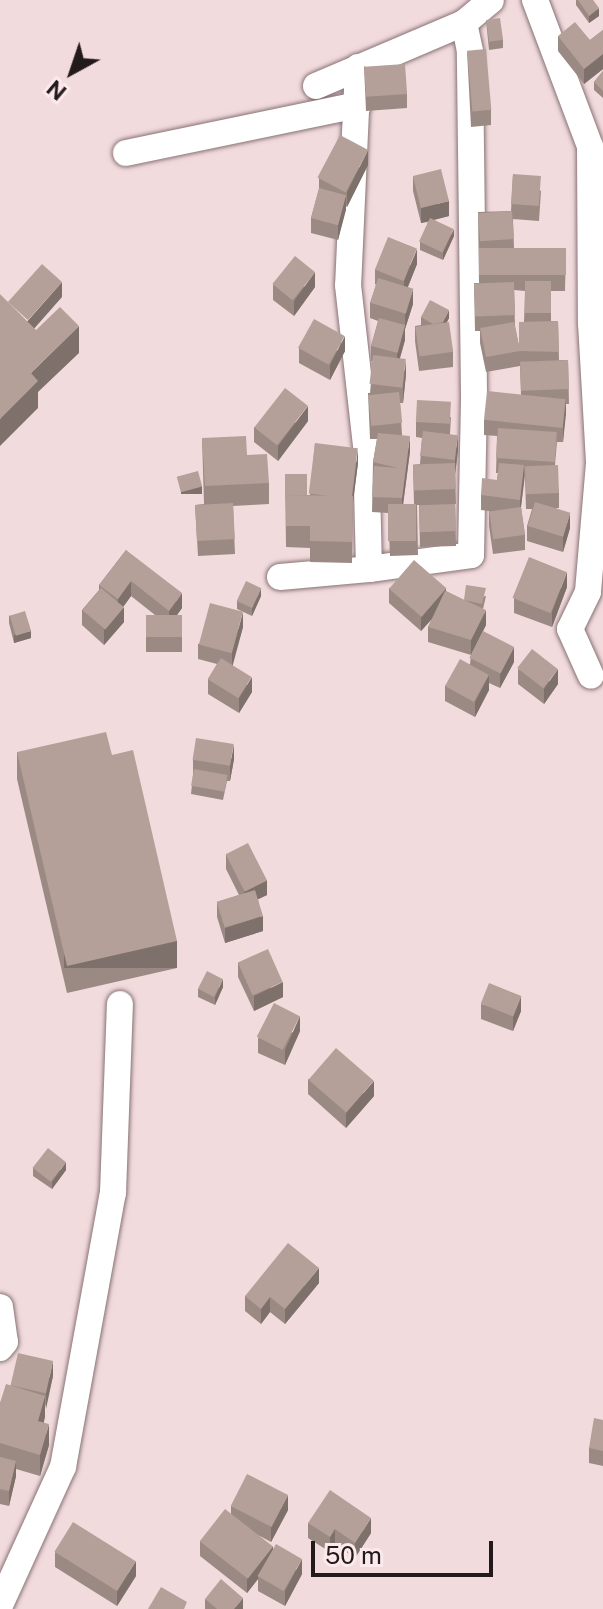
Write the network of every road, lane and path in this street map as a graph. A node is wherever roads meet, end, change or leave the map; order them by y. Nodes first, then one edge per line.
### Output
1 (491, 0) edge
2 (535, 0) edge
3 (464, 23) junction
4 (358, 67) junction
5 (316, 86) dead end
6 (358, 105) junction
7 (126, 153) dead end
8 (598, 517) edge
9 (369, 569) junction
10 (280, 577) dead end
11 (595, 602) edge
12 (591, 676) dead end
13 (120, 1004) dead end
14 (0, 1307) edge
15 (0, 1348) edge
16 (0, 1605) edge

1 - 3 street
2 - 8 street
3 - 4 street
3 - 9 street
4 - 5 street
4 - 6 street
6 - 7 street
6 - 9 street
8 - 11 street
9 - 10 street
11 - 12 street
13 - 16 street
14 - 15 street

